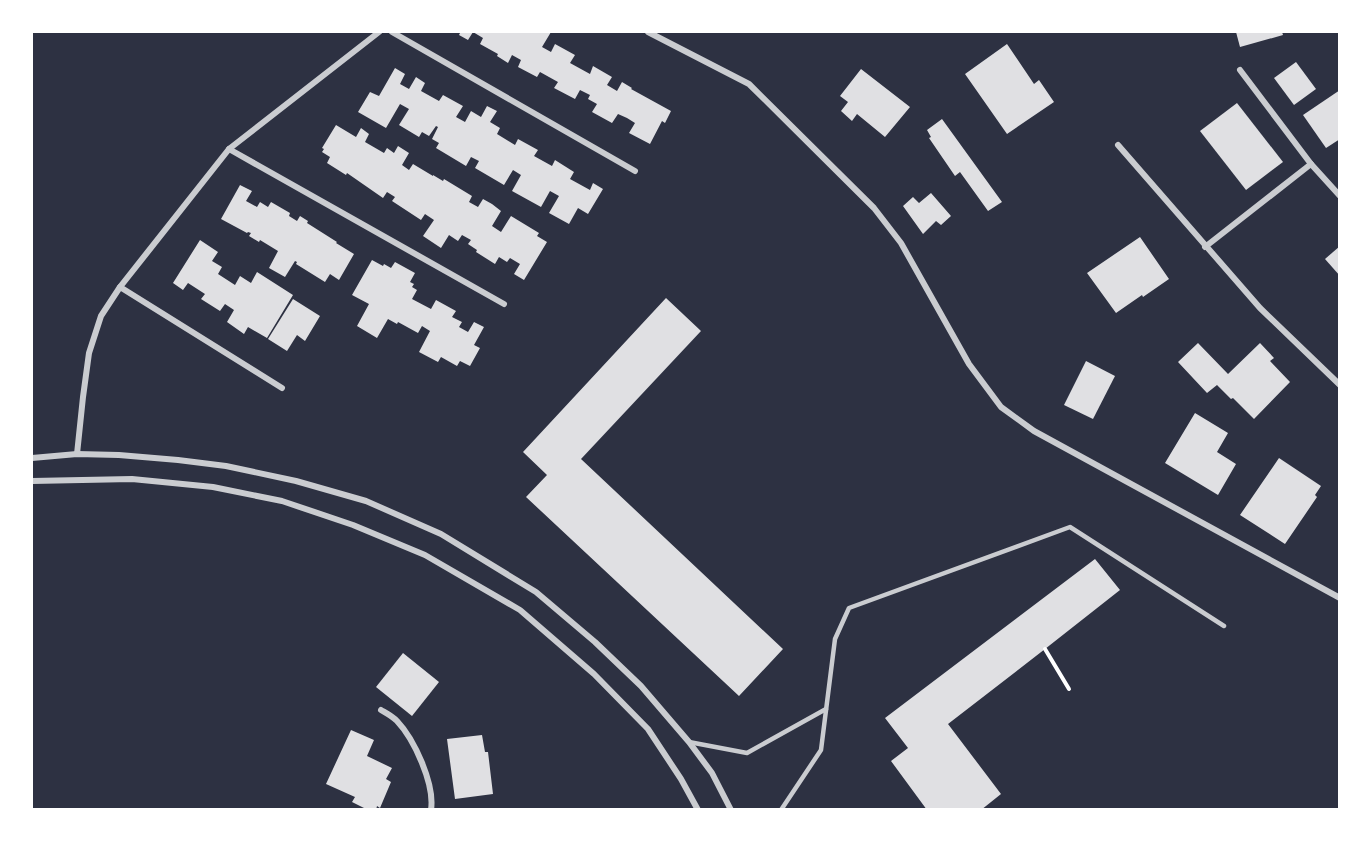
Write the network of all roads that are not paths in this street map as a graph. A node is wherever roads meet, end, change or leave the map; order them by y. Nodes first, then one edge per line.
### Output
1 (379, 32) edge
2 (392, 32) edge
3 (648, 32) edge
4 (1240, 70) dead end
5 (1118, 145) dead end
6 (229, 149) junction
7 (1311, 164) junction
8 (634, 171) dead end
9 (1340, 196) edge
10 (1206, 247) junction
11 (120, 287) junction
12 (504, 304) dead end
13 (1340, 385) edge
14 (282, 387) dead end
15 (78, 454) junction
16 (32, 458) edge
17 (32, 481) edge
18 (1340, 598) edge
19 (1224, 626) dead end
20 (826, 709) junction
21 (381, 710) dead end
22 (688, 742) junction
23 (431, 810) edge
24 (698, 810) edge
25 (731, 810) edge
26 (781, 810) edge

1 - 6 street
2 - 8 street
3 - 18 street
4 - 7 street
5 - 10 street
6 - 11 street
6 - 12 street
7 - 9 street
7 - 10 street
10 - 13 street
11 - 14 street
11 - 15 street
15 - 16 street
15 - 22 street
17 - 24 street
19 - 20 lane
20 - 22 lane
20 - 26 lane
21 - 23 street
22 - 25 street

